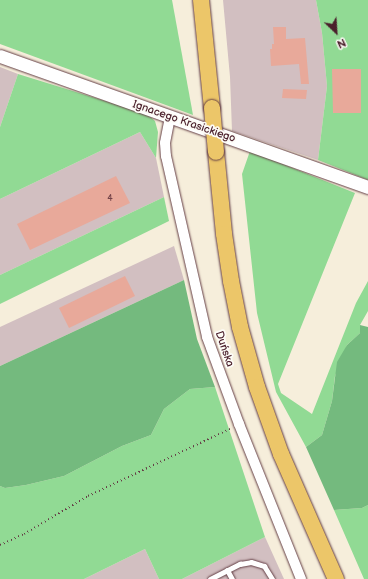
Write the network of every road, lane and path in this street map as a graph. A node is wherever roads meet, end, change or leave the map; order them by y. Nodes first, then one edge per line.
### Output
1 (201, 0) edge
2 (0, 56) edge
3 (170, 117) junction
4 (368, 187) edge
5 (239, 424) junction
6 (0, 545) edge
7 (227, 570) junction
8 (210, 579) edge
9 (232, 579) edge
10 (272, 579) edge
11 (301, 579) edge
12 (336, 579) edge

1 - 12 main road, bridge
2 - 3 street, Ignacego Krasickiego
3 - 4 street, Ignacego Krasickiego
3 - 5 street, Duńska
5 - 6 path
5 - 11 street, Duńska
7 - 8 lane
7 - 9 lane
7 - 10 lane

